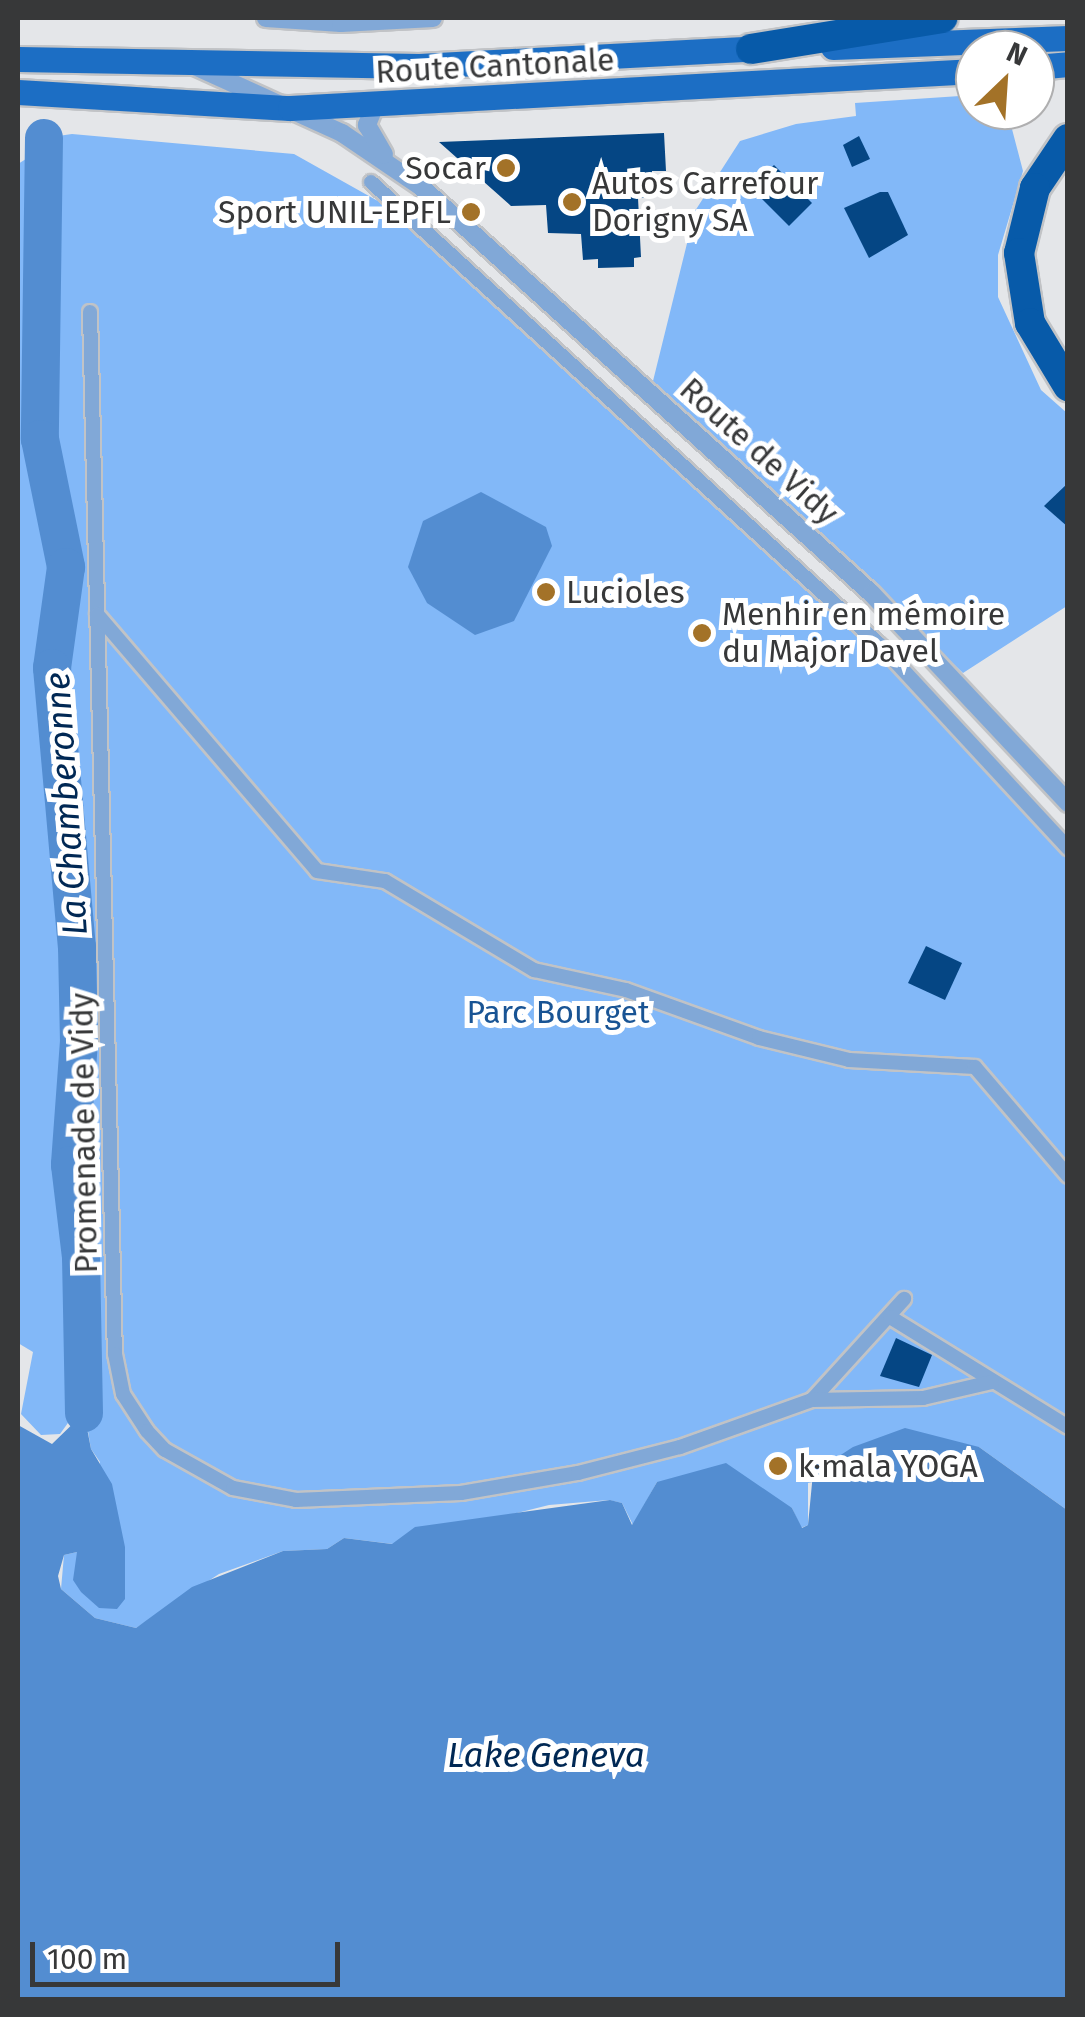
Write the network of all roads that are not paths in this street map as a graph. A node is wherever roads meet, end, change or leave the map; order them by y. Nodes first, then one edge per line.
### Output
1 (266, 18) edge
2 (433, 18) edge
3 (943, 18) edge
4 (1068, 38) edge
5 (18, 46) edge
6 (751, 48) junction
7 (18, 59) edge
8 (101, 64) junction
9 (193, 65) junction
10 (955, 73) edge
11 (18, 92) edge
12 (374, 105) junction
13 (290, 108) junction
14 (1068, 139) edge
15 (390, 163) junction
16 (371, 182) dead end
17 (90, 312) dead end
18 (1068, 386) edge
19 (96, 614) junction
20 (1068, 803) edge
21 (1068, 848) edge
22 (1068, 1176) edge
23 (904, 1299) dead end
24 (890, 1318) junction
25 (992, 1382) junction
26 (812, 1400) junction
27 (1068, 1427) edge

1 - 2 street
3 - 6 highway
4 - 6 main road, Route Cantonale
5 - 8 street
6 - 9 main road, Route Cantonale
7 - 8 main road, Route Cantonale
8 - 9 main road, Route Cantonale
9 - 13 street, Route de Vidy
10 - 12 main road, Route Cantonale
11 - 13 main road, Route Cantonale
12 - 13 main road, Route Cantonale
12 - 15 street, Route de Vidy
13 - 15 street, Route de Vidy
14 - 18 highway
15 - 20 street, Route de Vidy
16 - 21 street
17 - 19 street, Promenade de Vidy
19 - 22 street
19 - 26 street, Promenade de Vidy
23 - 24 street
24 - 25 street
24 - 26 street
25 - 26 street
25 - 27 street

